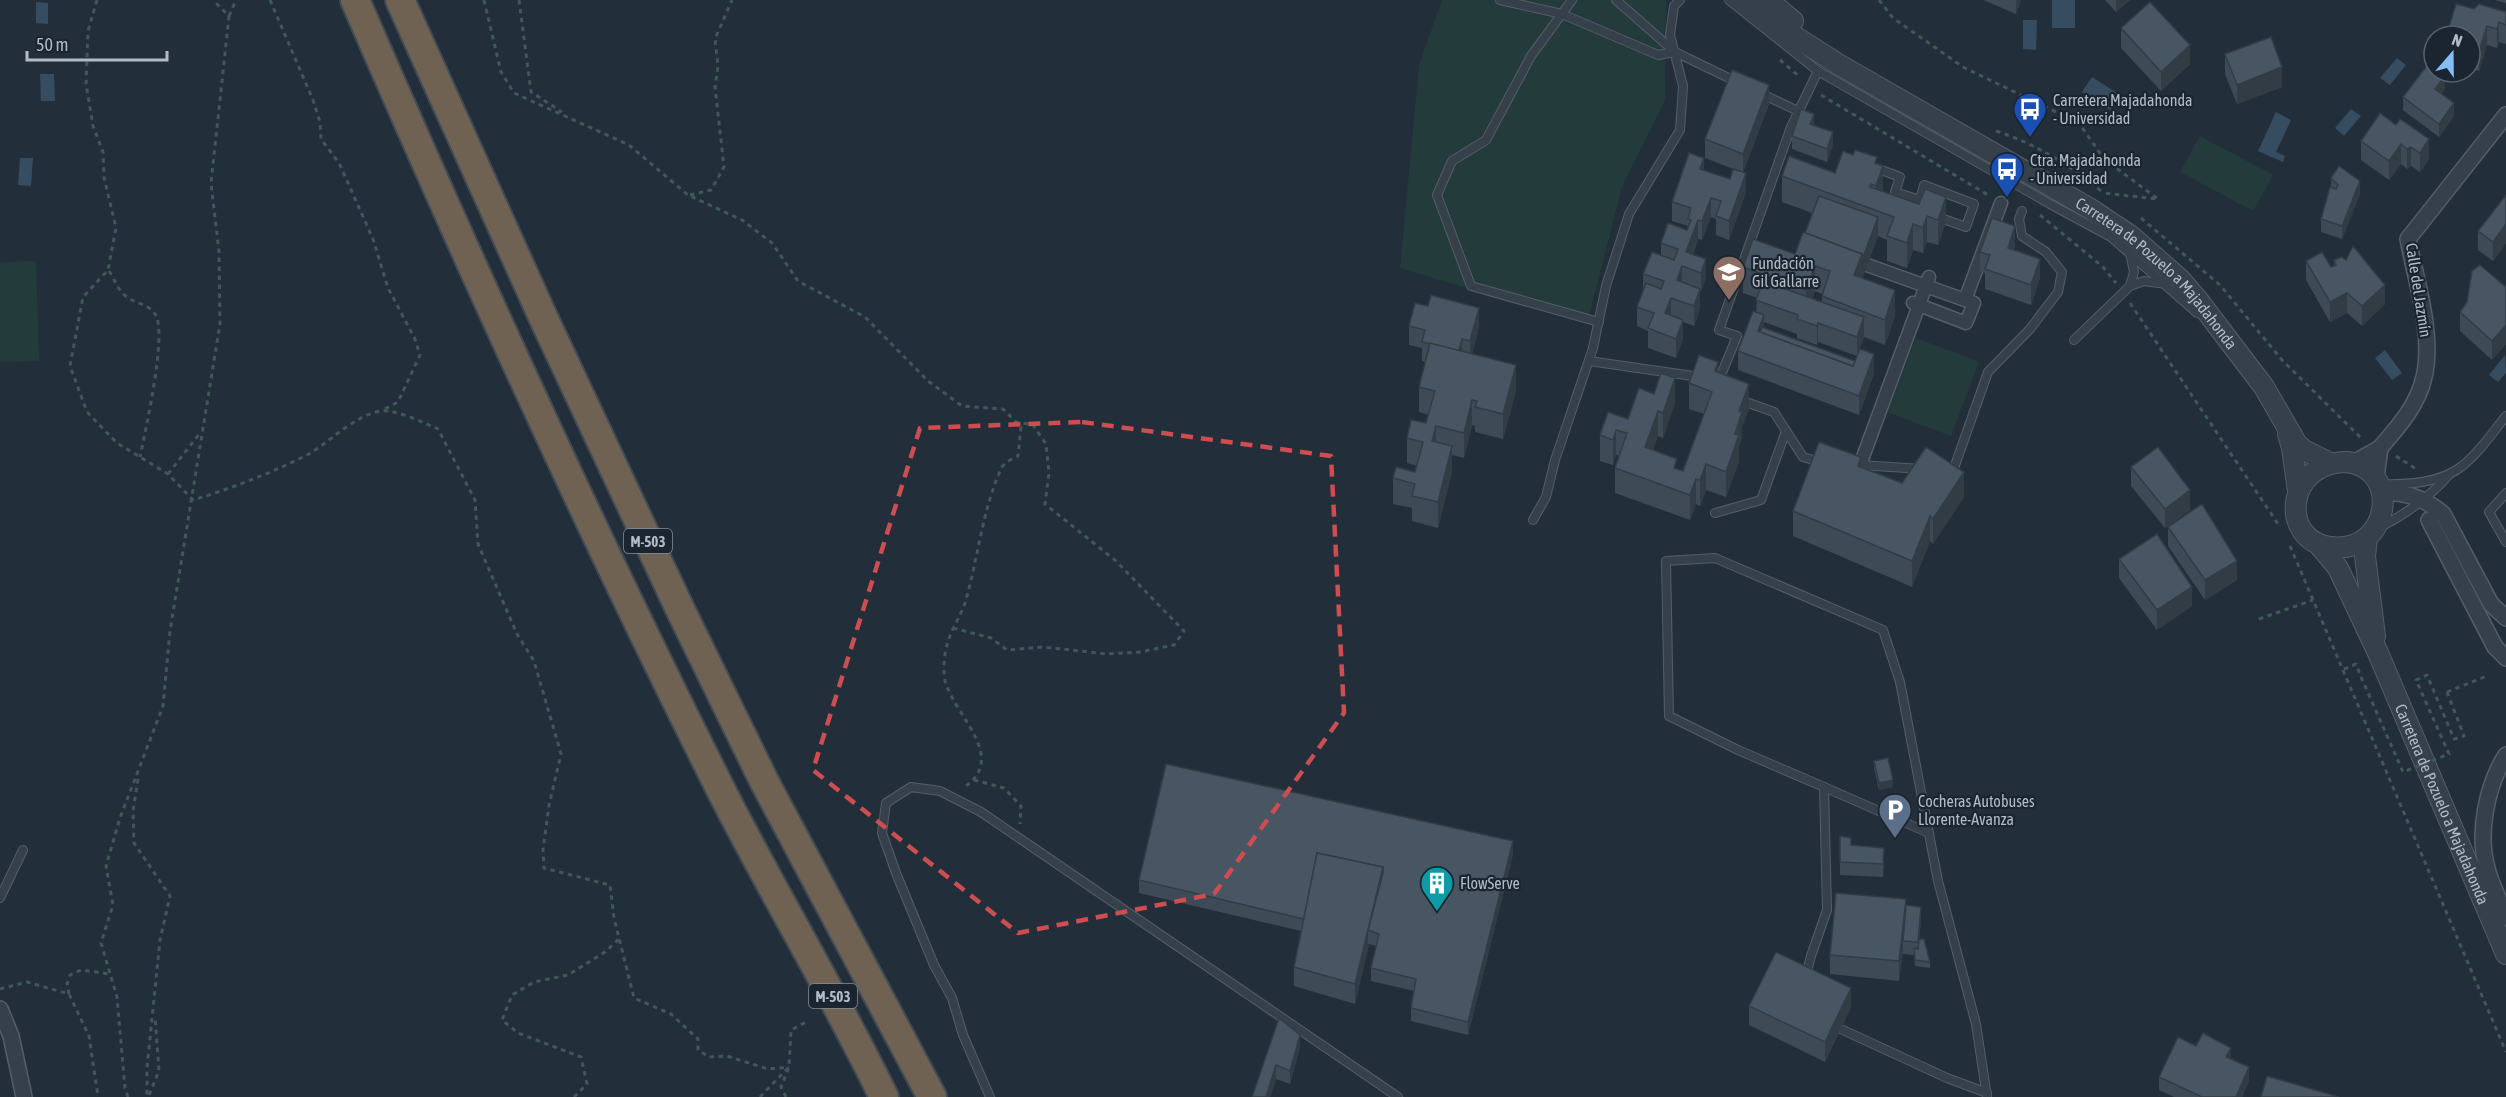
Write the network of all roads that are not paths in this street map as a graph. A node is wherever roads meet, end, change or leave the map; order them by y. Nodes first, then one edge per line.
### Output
1 (355, 0) edge
2 (400, 0) edge
3 (1500, 0) edge
4 (1572, 0) edge
5 (1616, 0) edge
6 (1680, 0) edge
7 (1729, 0) edge
8 (1746, 0) edge
9 (1768, 0) edge
10 (1562, 15) junction
11 (1675, 52) junction
12 (1818, 71) junction
13 (1871, 81) junction
14 (1747, 87) edge
15 (1757, 91) edge
16 (1798, 111) junction
17 (2506, 115) edge
18 (1870, 166) edge
19 (1776, 170) junction
20 (1786, 174) edge
21 (1920, 200) junction
22 (2001, 203) road end
23 (2022, 211) road end
24 (2130, 251) junction
25 (1867, 265) edge
26 (1927, 282) junction
27 (2167, 284) junction
28 (2130, 286) junction
29 (1965, 300) junction
30 (1916, 304) junction
31 (1599, 322) junction
32 (2074, 340) dead end
33 (2240, 352) junction
34 (1588, 361) junction
35 (1719, 380) junction
36 (1728, 383) edge
37 (1747, 391) edge
38 (2506, 416) edge
39 (2285, 426) junction
40 (1786, 431) junction
41 (2385, 450) junction
42 (2330, 463) junction
43 (2354, 463) junction
44 (1824, 464) edge
45 (1860, 465) junction
46 (1929, 469) edge
47 (1941, 470) edge
48 (1846, 471) edge
49 (2449, 474) junction
50 (2379, 485) junction
51 (2298, 491) junction
52 (2506, 493) edge
53 (2423, 501) junction
54 (1715, 513) dead end
55 (1533, 520) dead end
56 (2429, 520) dead end
57 (2372, 533) junction
58 (2506, 542) edge
59 (2319, 545) junction
60 (2506, 618) edge
61 (2378, 653) junction
62 (2506, 658) edge
63 (2506, 755) edge
64 (1824, 787) junction
65 (1929, 833) junction
66 (23, 850) dead end
67 (777, 897) junction
68 (0, 898) edge
69 (2506, 917) edge
70 (2506, 954) edge
71 (1806, 979) edge
72 (0, 1009) edge
73 (1825, 1022) edge
74 (1987, 1095) edge
75 (24, 1097) edge
76 (863, 1097) edge
77 (884, 1097) edge
78 (932, 1097) edge
79 (990, 1097) edge
80 (1398, 1097) edge

1 - 67 highway, M-503
2 - 78 highway, M-503
3 - 10 lane
4 - 10 lane
5 - 11 lane
6 - 11 lane
7 - 12 lane
8 - 13 street, Carretera de Pozuelo a Majadahonda
9 - 13 street, Carretera de Pozuelo a Majadahonda
10 - 11 lane
10 - 31 lane
11 - 14 lane
11 - 31 lane
12 - 16 lane
12 - 24 lane
13 - 33 street, Carretera de Pozuelo a Majadahonda
15 - 16 lane
16 - 19 lane
17 - 41 street, Calle del Jazmín
18 - 21 lane
19 - 20 lane
19 - 35 lane
21 - 21 lane
22 - 29 street
23 - 47 lane
24 - 27 lane
24 - 28 lane
25 - 26 street
26 - 29 street
26 - 30 street
27 - 28 lane
27 - 33 lane
28 - 32 lane
29 - 30 street
30 - 45 street
31 - 34 lane
33 - 39 street, Carretera de Pozuelo a Majadahonda
34 - 35 lane
34 - 55 lane
35 - 36 lane
37 - 40 lane
38 - 49 lane
39 - 42 street
39 - 51 street
40 - 44 lane
40 - 54 lane
41 - 43 street, Calle del Jazmín
41 - 50 street
42 - 43 street
42 - 51 street
43 - 50 street
45 - 46 lane
45 - 48 lane
49 - 50 lane
49 - 53 lane
50 - 53 street
50 - 57 street
51 - 59 street
52 - 58 lane
53 - 57 lane
53 - 60 street
56 - 62 street
57 - 59 street
57 - 61 street, Carretera de Pozuelo a Majadahonda
59 - 61 street, Carretera de Pozuelo a Majadahonda
61 - 70 street, Carretera de Pozuelo a Majadahonda
63 - 69 street
64 - 65 lane
64 - 65 lane
64 - 71 lane
65 - 74 lane
66 - 68 lane
67 - 76 highway
67 - 77 highway, M-503
72 - 75 street
73 - 74 lane
79 - 80 lane

